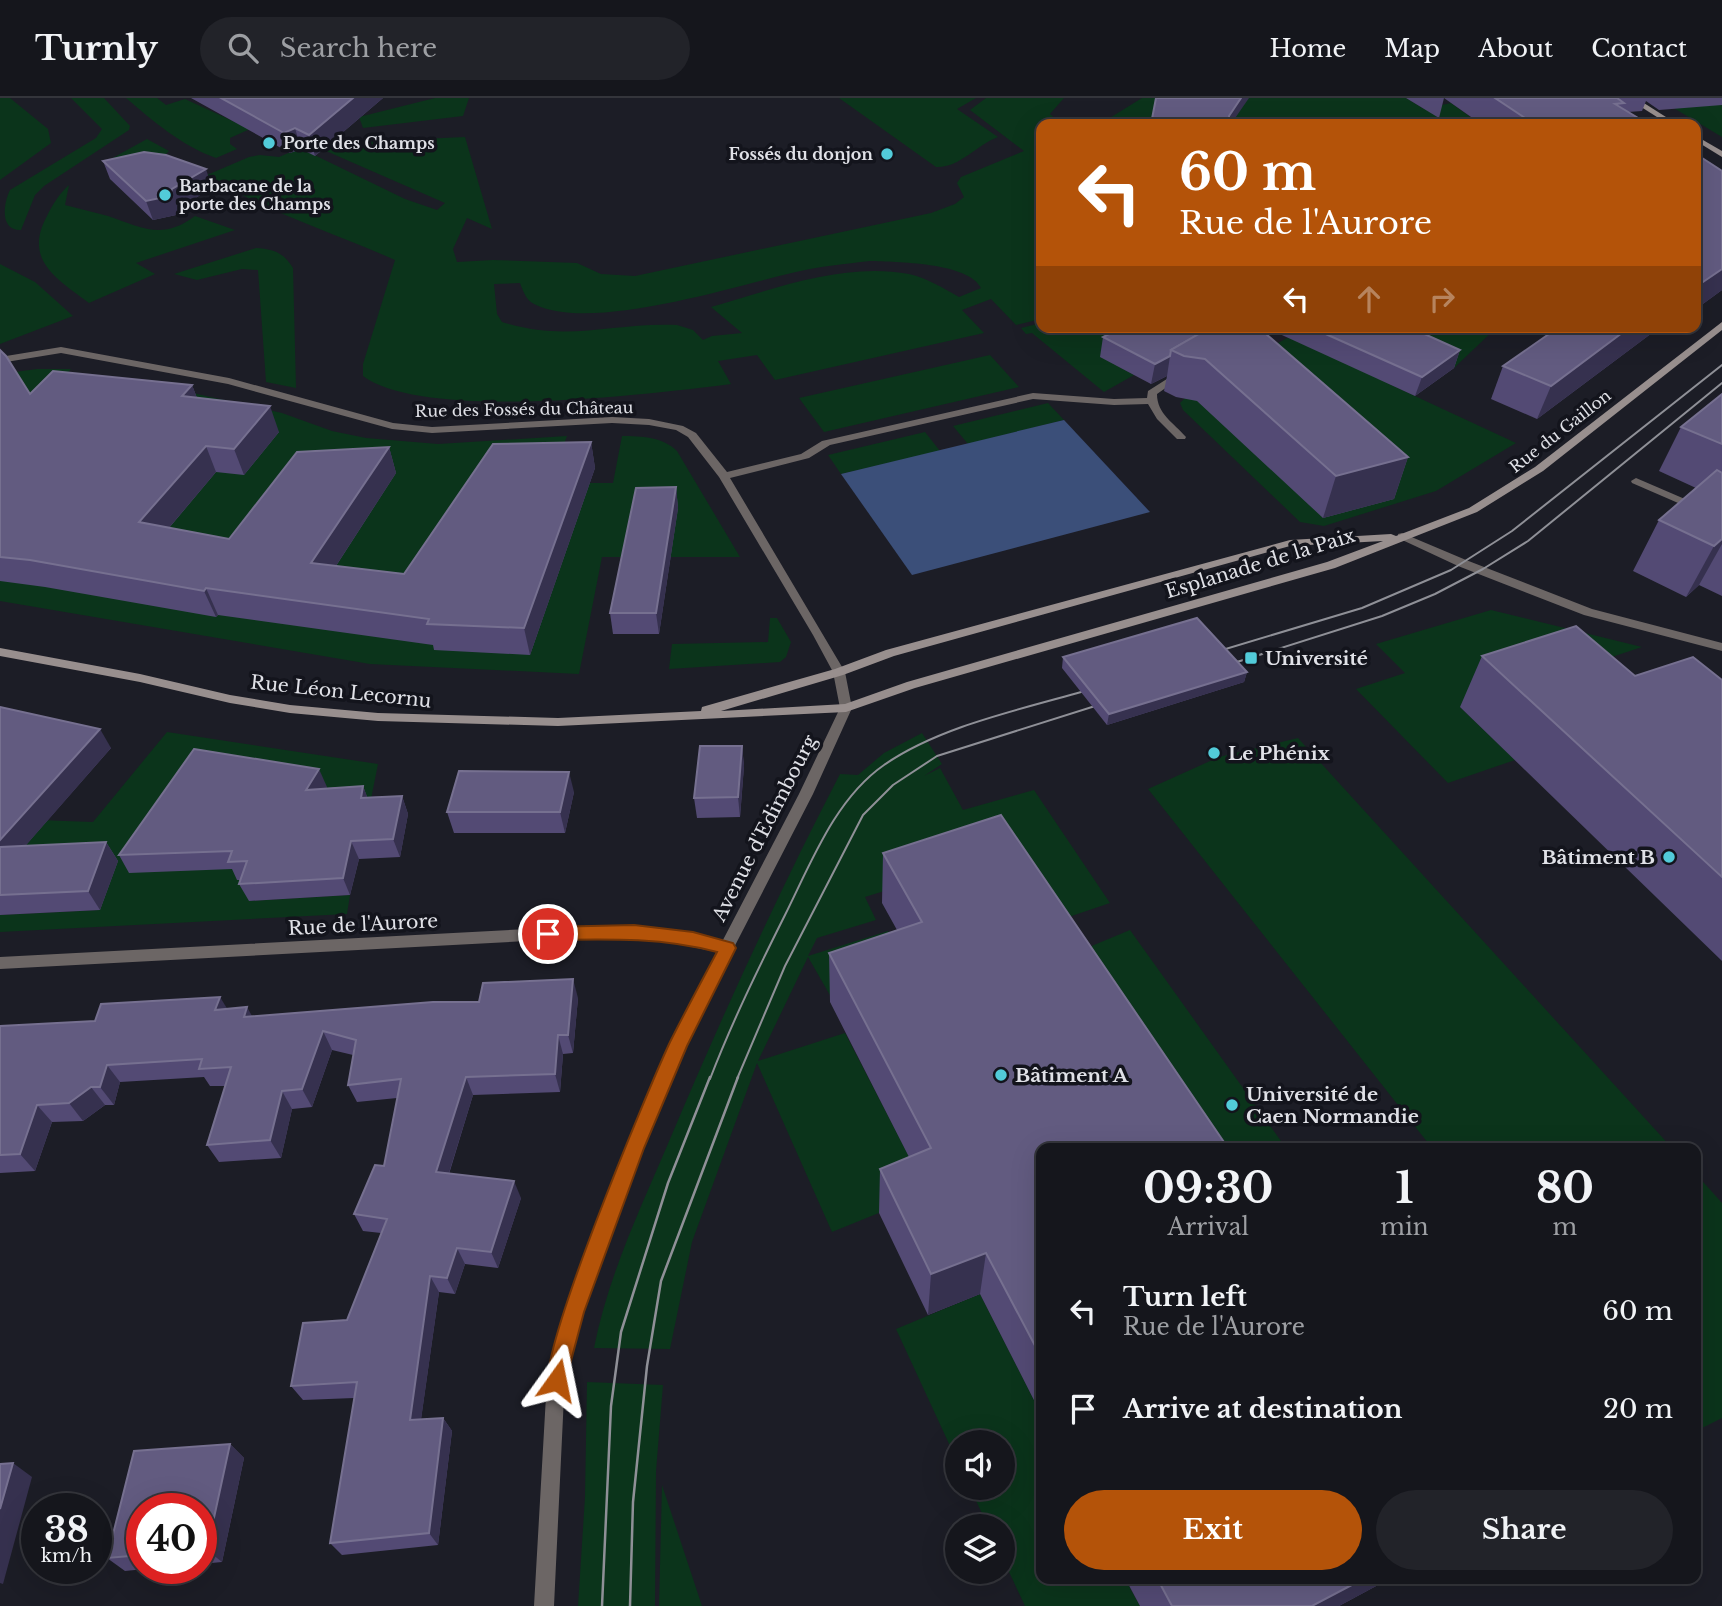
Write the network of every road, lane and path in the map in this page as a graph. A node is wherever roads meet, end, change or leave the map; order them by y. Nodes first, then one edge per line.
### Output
1 (1631, 98) edge
2 (1665, 119) edge
3 (1701, 141) edge
4 (1722, 155) edge
5 (1722, 325) edge
6 (0, 360) edge
7 (1196, 365) edge
8 (1151, 401) junction
9 (1181, 437) dead end
10 (724, 476) junction
11 (1636, 481) dead end
12 (1722, 519) edge
13 (1402, 536) junction
14 (1722, 647) edge
15 (0, 652) edge
16 (839, 672) junction
17 (846, 708) junction
18 (682, 716) junction
19 (727, 948) junction
20 (0, 963) edge
21 (544, 1606) edge

1 - 2 main road
3 - 4 main road
5 - 13 main road, Rue du Gaillon
6 - 10 street, Rue des Fossés du Château
7 - 8 street
8 - 9 street
8 - 10 street
10 - 16 street
11 - 12 street
13 - 14 street
13 - 16 main road, Esplanade de la Paix
13 - 17 main road, Esplanade de la Paix
15 - 18 main road, Rue Léon Lecornu
16 - 17 street
16 - 18 main road, Rue Léon Lecornu
17 - 18 main road, Rue Léon Lecornu
17 - 19 street, Avenue d'Edimbourg
19 - 20 street, Rue de l'Aurore
19 - 21 street, Avenue d'Edimbourg

